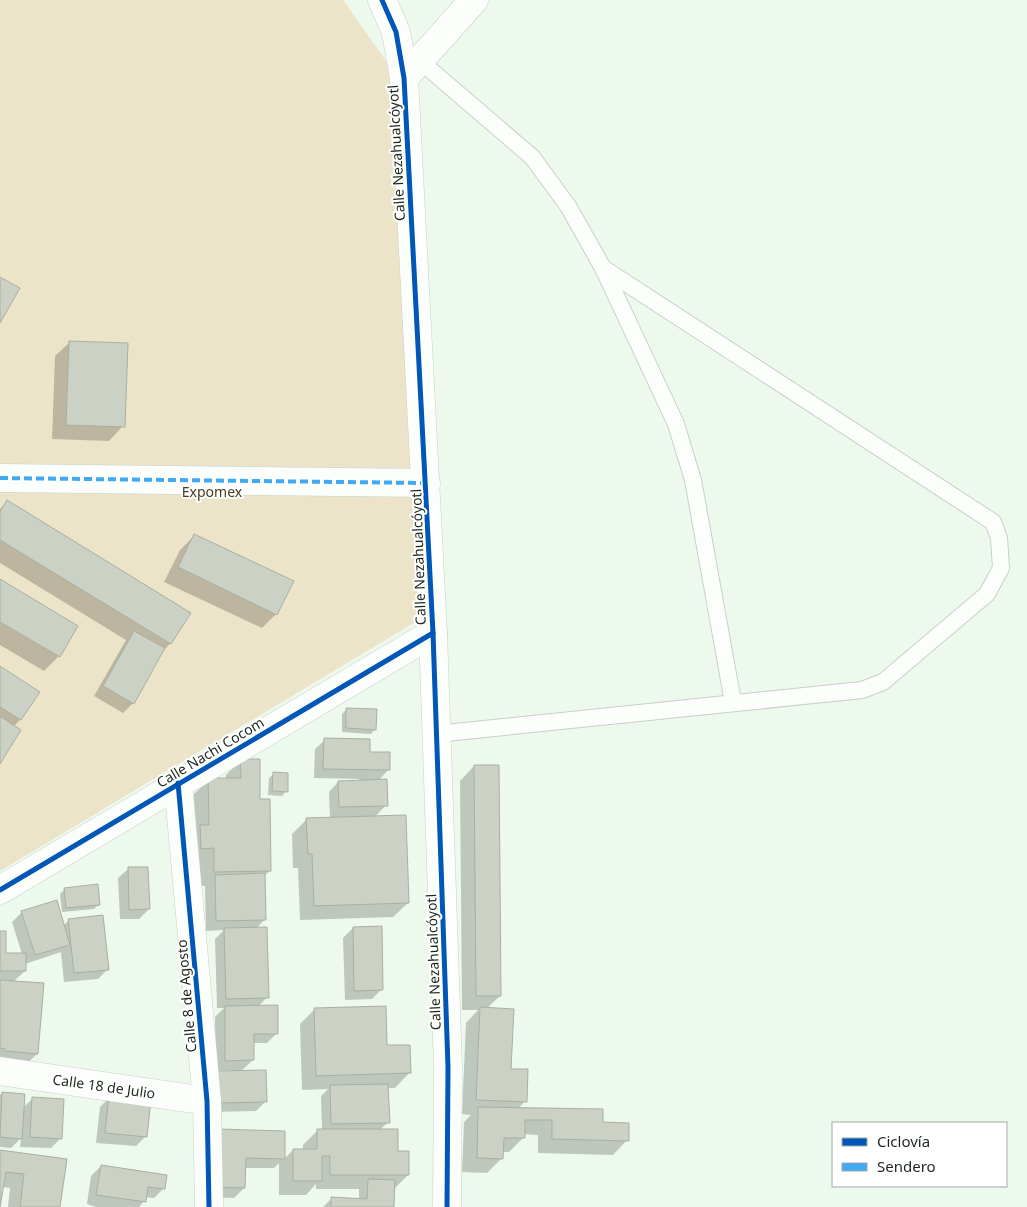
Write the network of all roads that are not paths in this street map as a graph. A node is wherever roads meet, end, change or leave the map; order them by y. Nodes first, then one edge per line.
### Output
1 (382, 0) edge
2 (474, 0) edge
3 (412, 70) junction
4 (603, 268) junction
5 (0, 478) edge
6 (426, 483) junction
7 (433, 634) junction
8 (733, 702) junction
9 (436, 734) junction
10 (178, 783) junction
11 (0, 890) edge
12 (0, 1071) edge
13 (207, 1101) junction
14 (209, 1207) edge
15 (447, 1207) edge

1 - 3 street, Calle Nezahualcóyotl
2 - 3 street
3 - 4 lane
3 - 6 street, Calle Nezahualcóyotl
4 - 8 lane
4 - 8 lane
5 - 6 street
6 - 7 street, Calle Nezahualcóyotl
7 - 9 street, Calle Nezahualcóyotl
7 - 10 street, Calle Nachi Cocom
8 - 9 lane
9 - 15 street, Calle Nezahualcóyotl
10 - 11 street, Calle Nachi Cocom
10 - 13 street, Calle 8 de Agosto
12 - 13 street, Calle 18 de Julio
13 - 14 street, Calle 8 de Agosto

